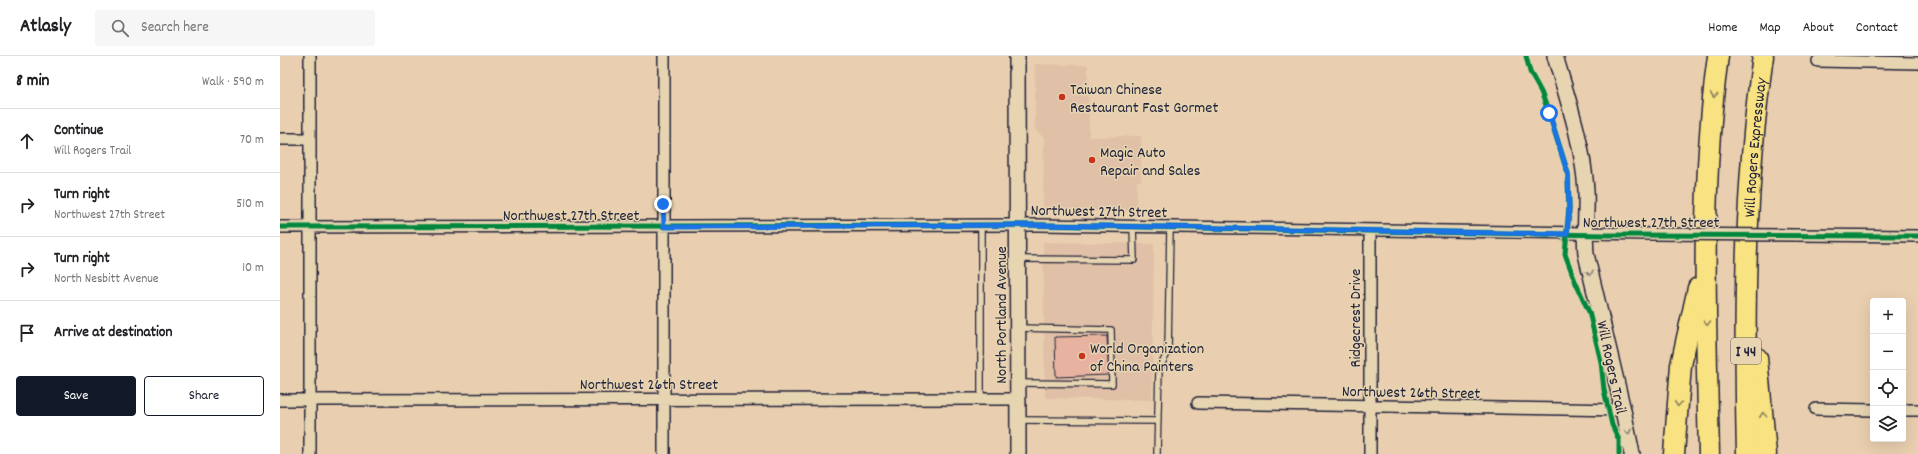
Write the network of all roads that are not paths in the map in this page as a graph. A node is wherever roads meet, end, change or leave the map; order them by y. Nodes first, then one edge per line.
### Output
1 (310, 56) edge
2 (664, 56) edge
3 (1017, 56) edge
4 (1555, 56) edge
5 (1718, 56) edge
6 (1762, 56) edge
7 (1818, 61) dead end
8 (1918, 63) edge
9 (280, 139) edge
10 (310, 139) junction
11 (981, 226) junction
12 (1017, 226) junction
13 (1133, 226) junction
14 (280, 227) edge
15 (310, 227) junction
16 (664, 227) junction
17 (1170, 227) junction
18 (1370, 230) junction
19 (1584, 234) junction
20 (1918, 236) edge
21 (1747, 247) junction
22 (1705, 256) junction
23 (1018, 259) junction
24 (1018, 328) junction
25 (1018, 383) junction
26 (981, 398) junction
27 (1018, 398) junction
28 (664, 399) junction
29 (280, 400) edge
30 (310, 400) junction
31 (1198, 403) dead end
32 (1370, 406) junction
33 (1816, 409) dead end
34 (1623, 410) junction
35 (1870, 410) edge
36 (1906, 410) edge
37 (1918, 410) edge
38 (1018, 420) junction
39 (1158, 421) junction
40 (310, 454) edge
41 (664, 454) edge
42 (1018, 454) edge
43 (1156, 454) edge
44 (1370, 454) edge
45 (1632, 454) edge
46 (1674, 454) edge
47 (1709, 454) edge
48 (1747, 454) edge
49 (1766, 454) edge

1 - 10 street
2 - 16 street
3 - 12 street, North Portland Avenue
4 - 19 street
5 -> 22 highway, I 44
6 - 21 highway, Will Rogers Expressway / I 44
7 - 8 street
9 - 10 street
10 - 15 street
11 - 12 street, Northwest 27th Street
11 - 16 street, Northwest 27th Street
11 - 26 lane
12 - 13 street, Northwest 27th Street
12 - 23 street, North Portland Avenue
13 - 17 street, Northwest 27th Street
13 - 23 lane
14 - 15 street, Northwest 27th Street
15 - 16 street, Northwest 27th Street
15 - 30 street
16 - 28 street
17 - 18 street, Northwest 27th Street
17 - 39 lane
18 - 19 street, Northwest 27th Street
18 - 32 street, Ridgecrest Drive
19 - 20 street, Northwest 27th Street, bridge
19 -> 34 street
21 - 48 highway, Will Rogers Expressway / I 44
49 -> 21 highway
22 -> 46 highway
22 -> 47 highway, I 44
23 - 24 street, North Portland Avenue
24 - 25 street, North Portland Avenue
24 - 25 lane
25 - 27 street, North Portland Avenue
26 - 27 street, Northwest 26th Street
26 - 28 street, Northwest 26th Street
27 - 38 street, North Portland Avenue
28 - 30 street, Northwest 26th Street
28 - 41 street
29 - 30 street, Northwest 26th Street
30 - 40 street
31 - 32 street, Northwest 26th Street
32 - 34 street, Northwest 26th Street
32 - 44 street, Ridgecrest Drive
33 - 35 street
34 -> 45 street
36 - 37 street
38 - 39 lane
38 - 42 street, North Portland Avenue
39 - 43 lane

